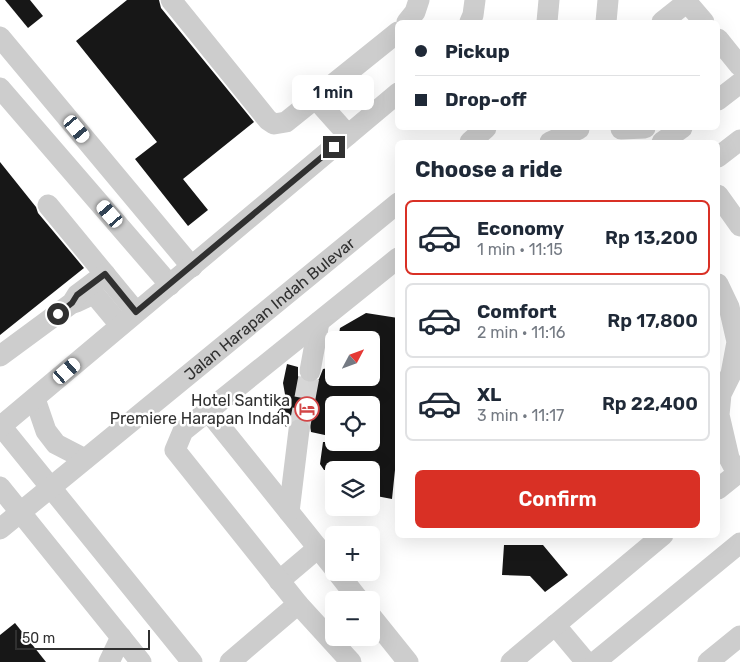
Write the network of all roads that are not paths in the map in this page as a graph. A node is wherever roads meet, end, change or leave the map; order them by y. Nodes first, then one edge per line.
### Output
1 (171, 0) edge
2 (418, 0) edge
3 (475, 0) edge
4 (550, 0) edge
5 (608, 0) edge
6 (686, 1) edge
7 (409, 20) edge
8 (471, 20) edge
9 (547, 20) edge
10 (606, 20) edge
11 (664, 20) edge
12 (702, 20) edge
13 (395, 34) edge
14 (0, 37) edge
15 (720, 42) edge
16 (740, 66) edge
17 (740, 84) edge
18 (0, 88) edge
19 (395, 96) edge
20 (315, 98) junction
21 (720, 99) edge
22 (636, 130) edge
23 (648, 130) edge
24 (679, 130) edge
25 (581, 133) edge
26 (620, 133) edge
27 (348, 135) junction
28 (557, 140) edge
29 (659, 140) edge
30 (664, 140) edge
31 (740, 140) edge
32 (720, 155) edge
33 (720, 201) edge
34 (48, 205) dead end
35 (395, 205) edge
36 (740, 226) edge
37 (395, 260) edge
38 (192, 267) junction
39 (105, 274) junction
40 (170, 285) junction
41 (720, 288) edge
42 (72, 303) junction
43 (128, 319) junction
44 (319, 322) junction
45 (0, 356) edge
46 (310, 371) tunnel mouth
47 (35, 399) junction
48 (720, 404) edge
49 (208, 411) junction
50 (720, 419) edge
51 (1, 426) edge
52 (299, 430) tunnel mouth
53 (85, 459) junction
54 (52, 486) junction
55 (0, 487) edge
56 (720, 488) edge
57 (21, 512) junction
58 (289, 512) junction
59 (0, 529) edge
60 (659, 538) edge
61 (740, 543) edge
62 (318, 548) junction
63 (325, 557) edge
64 (279, 581) junction
65 (344, 581) edge
66 (352, 591) edge
67 (298, 604) junction
68 (555, 625) junction
69 (380, 627) edge
70 (740, 636) edge
71 (121, 637) junction
72 (109, 662) edge
73 (141, 662) edge
74 (192, 662) edge
75 (230, 662) edge
76 (351, 662) edge
77 (408, 662) edge
78 (511, 662) edge
79 (586, 662) edge
80 (595, 662) edge
81 (708, 662) edge

1 - 20 street
2 - 7 street
3 - 8 street
4 - 9 street
5 - 10 street
6 - 11 street
6 - 12 street
13 - 20 street
14 - 38 street
15 - 16 street
17 - 21 street
18 - 40 street
19 - 27 street
20 - 27 street
22 - 26 street
23 - 29 street
24 - 30 street
25 - 28 street
27 - 38 street
31 - 32 street
33 - 36 street
34 - 39 street
35 - 53 street, Jalan Harapan Indah Bulevar
37 - 44 street
38 - 40 street
39 - 42 street
39 - 43 street
40 - 43 street
41 - 48 street
42 - 43 street
42 - 45 street
43 - 47 street
44 - 46 street
44 - 49 street
47 - 51 street
47 - 53 street
49 - 58 street
49 - 64 street
50 - 56 street
51 - 54 street
52 - 58 street
53 - 54 street, Jalan Harapan Indah Bulevar
54 - 57 street, Jalan Harapan Indah Bulevar
54 - 74 street
55 - 57 street
57 - 59 street, Jalan Harapan Indah Bulevar
57 - 71 street
58 - 62 street
60 - 68 street
61 - 80 street
62 - 63 street
62 - 64 street
64 - 67 street
65 - 66 street
67 - 75 street
67 - 76 street
68 - 78 street
68 - 79 street
69 - 77 street
70 - 81 street
71 - 72 street
71 - 73 street

